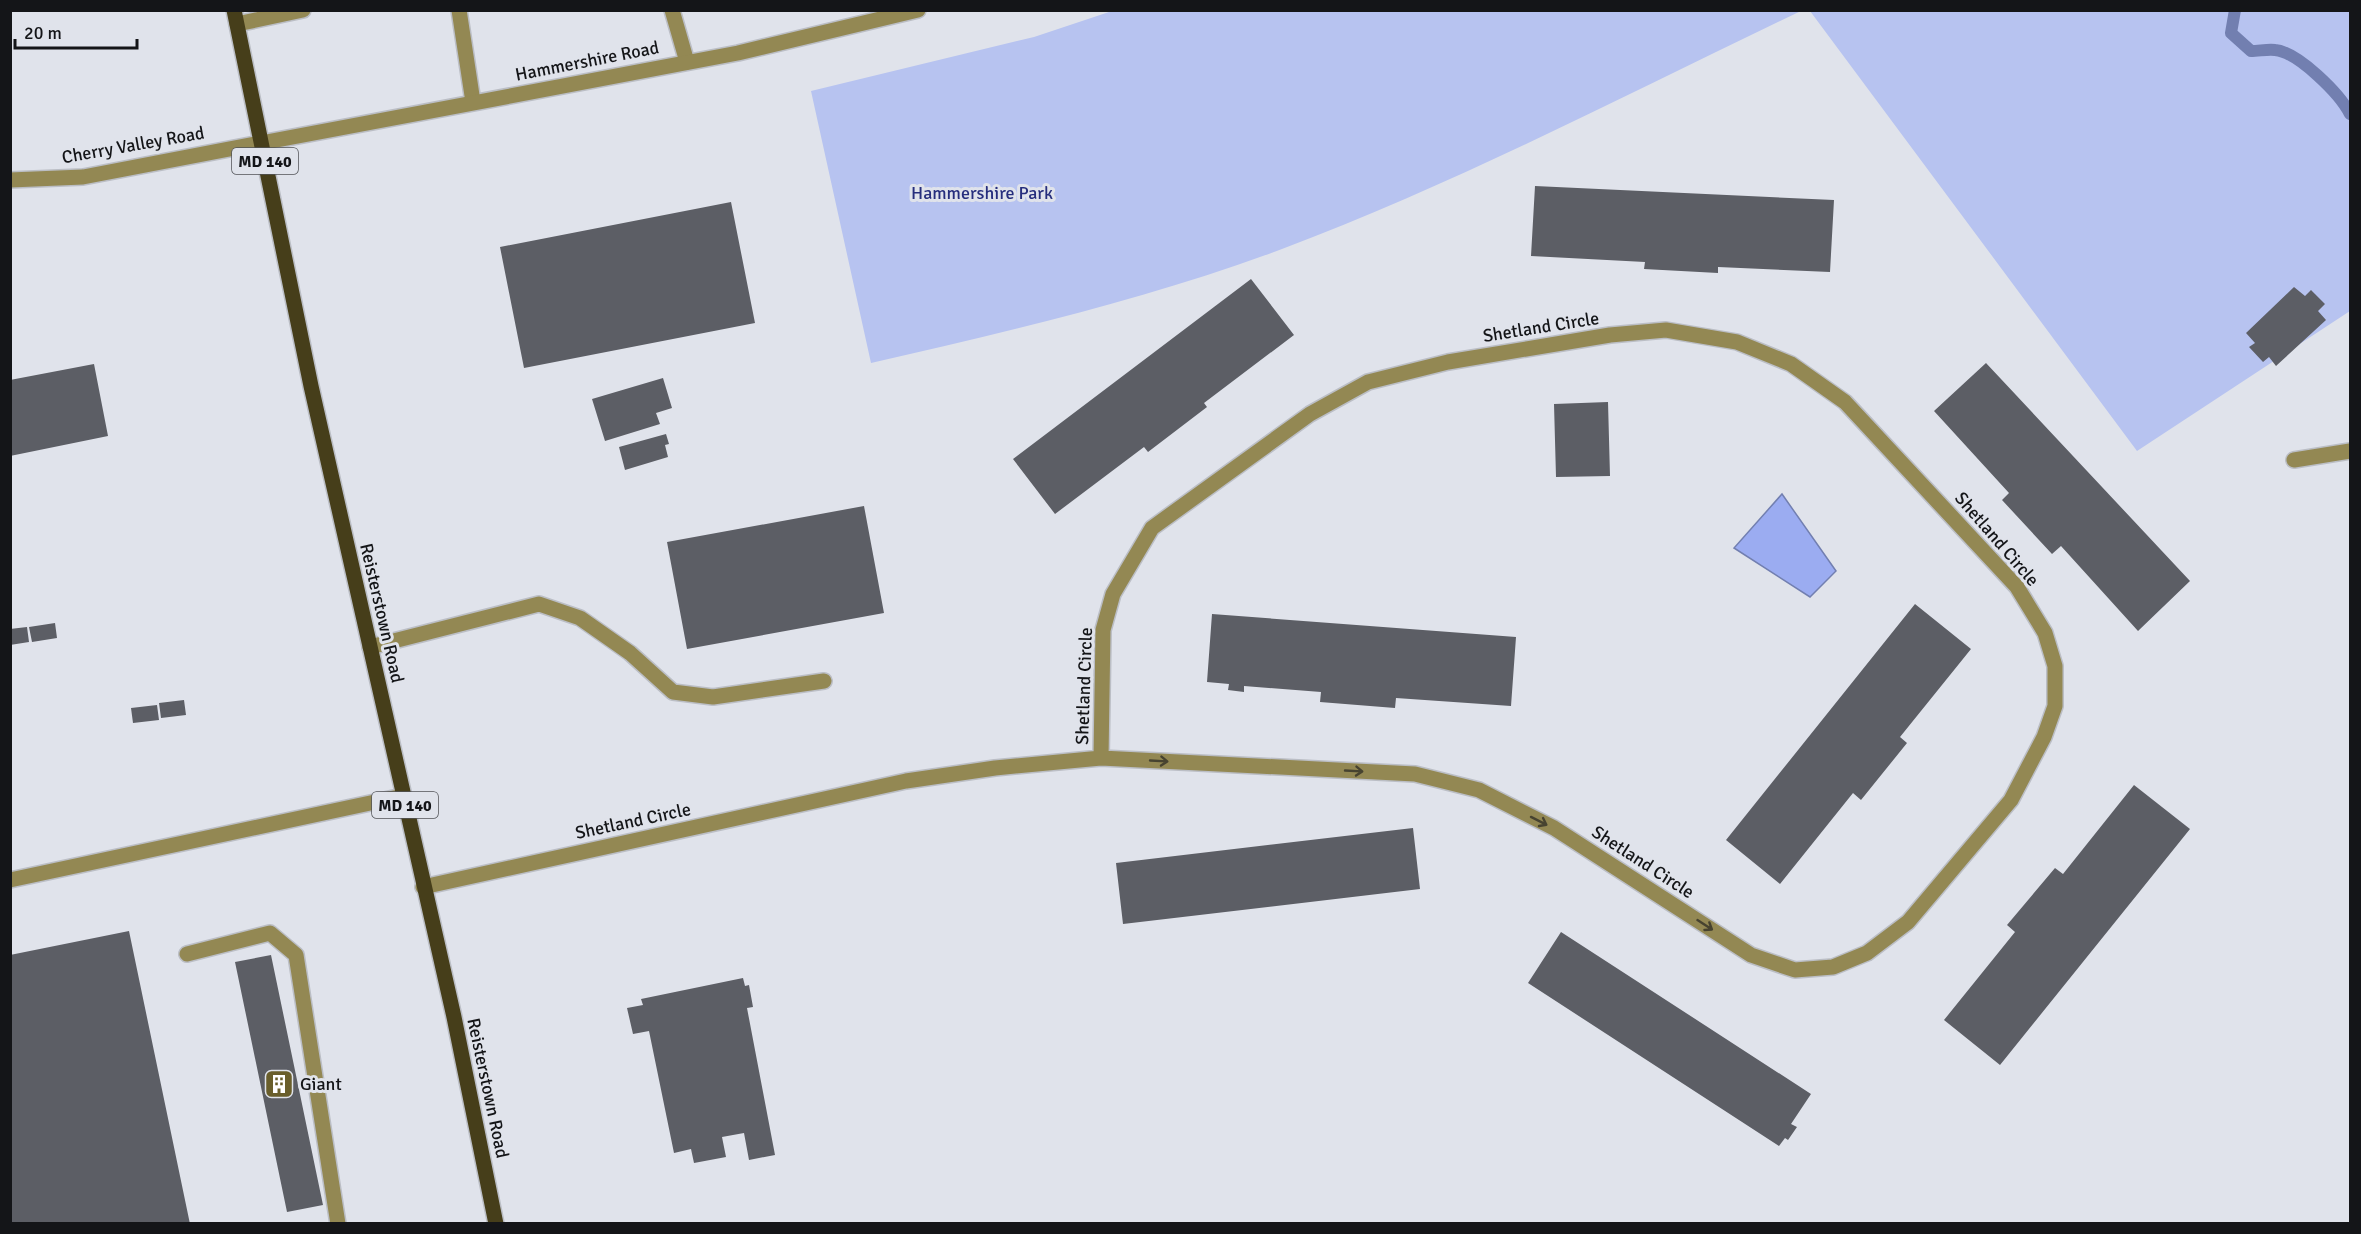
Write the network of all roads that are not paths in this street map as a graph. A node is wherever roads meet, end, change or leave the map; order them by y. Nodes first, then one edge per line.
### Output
1 (303, 10) edge
2 (459, 10) edge
3 (672, 10) edge
4 (918, 10) edge
5 (235, 17) edge
6 (687, 62) junction
7 (473, 102) junction
8 (261, 142) junction
9 (10, 180) edge
10 (2350, 451) edge
11 (2294, 460) dead end
12 (370, 647) junction
13 (824, 681) dead end
14 (1101, 758) junction
15 (403, 796) junction
16 (10, 880) edge
17 (423, 888) junction
18 (187, 954) dead end
19 (338, 1224) edge
20 (496, 1224) edge

1 - 5 street
2 - 7 street
3 - 6 street
4 - 6 street, Hammershire Road
5 - 8 main road, Reisterstown Road / MD 140
6 - 7 street, Hammershire Road
7 - 8 street, Hammershire Road
8 - 9 street, Cherry Valley Road
8 - 12 main road, Reisterstown Road / MD 140
10 - 11 street
12 - 13 street
12 - 15 main road, Reisterstown Road / MD 140
14 -> 14 street, Shetland Circle
14 - 17 street, Shetland Circle
15 - 16 street
15 - 17 main road, Reisterstown Road / MD 140
17 - 20 main road, Reisterstown Road / MD 140
18 - 19 street

